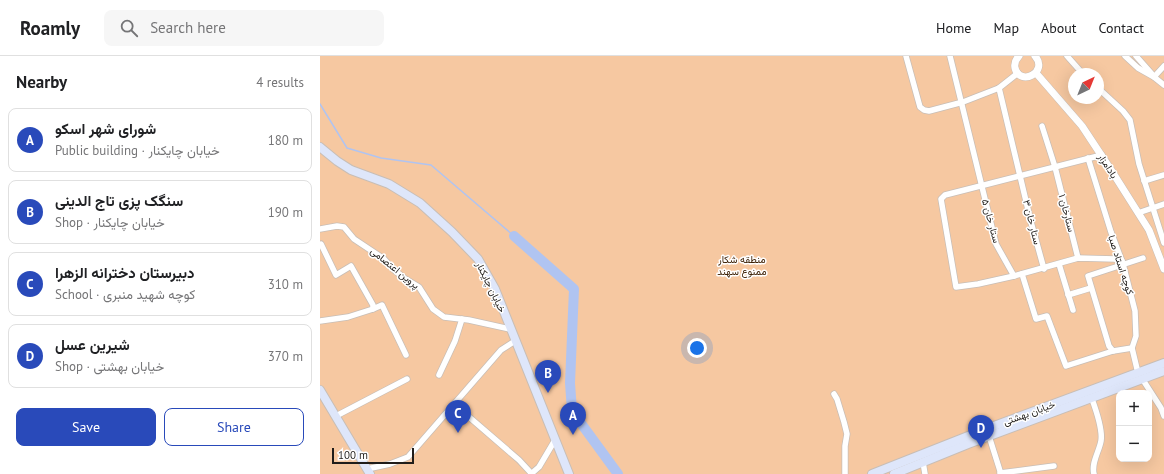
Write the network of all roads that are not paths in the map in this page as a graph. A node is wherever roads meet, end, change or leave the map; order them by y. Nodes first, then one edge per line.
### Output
1 (906, 56) edge
2 (950, 56) edge
3 (1067, 56) edge
4 (1126, 56) edge
5 (1136, 56) edge
6 (1017, 57) edge
7 (1037, 57) edge
8 (1164, 66) edge
9 (1078, 68) edge
10 (1018, 73) junction
11 (1036, 73) junction
12 (1154, 77) junction
13 (1164, 85) edge
14 (999, 88) junction
15 (1104, 94) edge
16 (962, 102) junction
17 (1042, 126) dead end
18 (320, 147) edge
19 (1102, 155) junction
20 (1088, 158) junction
21 (1055, 167) junction
22 (1164, 175) edge
23 (1020, 176) junction
24 (1144, 181) junction
25 (981, 185) junction
26 (1164, 204) edge
27 (1152, 208) junction
28 (1138, 213) junction
29 (320, 229) edge
30 (1164, 243) edge
31 (321, 244) dead end
32 (1078, 258) junction
33 (1143, 258) dead end
34 (1122, 262) junction
35 (1059, 264) junction
36 (1044, 269) junction
37 (1164, 269) edge
38 (1022, 274) junction
39 (1014, 276) junction
40 (1091, 288) junction
41 (1068, 295) junction
42 (373, 309) junction
43 (1073, 310) dead end
44 (462, 319) junction
45 (320, 321) edge
46 (510, 329) junction
47 (515, 341) junction
48 (1132, 348) junction
49 (1112, 351) junction
50 (406, 355) dead end
51 (1164, 363) edge
52 (1164, 371) edge
53 (439, 375) dead end
54 (1140, 376) junction
55 (407, 379) dead end
56 (320, 390) edge
57 (834, 394) dead end
58 (322, 399) edge
59 (1092, 399) junction
60 (454, 404) junction
61 (336, 416) junction
62 (1164, 416) edge
63 (989, 436) junction
64 (555, 440) junction
65 (922, 462) junction
66 (1054, 466) dead end
67 (368, 471) edge
68 (532, 474) edge
69 (569, 474) edge
70 (845, 474) edge
71 (872, 474) edge
72 (894, 474) edge
73 (925, 474) edge
74 (1000, 474) edge
75 (1094, 474) edge

1 - 16 street
2 - 16 street, ستار خان ۵
3 - 9 street
4 - 12 street
5 - 12 street
6 - 10 street
7 - 11 street
8 - 12 street
10 - 11 street
10 - 14 street
11 - 19 street, بادامزار
12 - 13 street
14 - 16 street
14 - 23 street, ستار خان ۳
15 - 24 street
16 - 25 street, ستار خان ۵
17 - 21 street, ستارخان ۱
18 - 46 main road, خیابان چایکنار
19 - 20 street
19 - 28 street, بادامزار
20 - 21 street
20 - 34 street, کوچه استاد صبا
21 - 23 street
21 - 32 street, ستارخان ۱
22 - 24 street
23 - 25 street
23 - 36 street, ستار خان ۳
24 - 27 street
25 - 39 street, ستار خان ۵
25 - 39 street
26 - 27 street
27 - 28 street
27 - 30 street
28 - 37 street, بادامزار
29 - 44 street, پروین اعتصامی
31 - 42 street
32 - 34 street
32 - 35 street
33 - 34 street
34 - 40 street
34 - 48 street, کوچه استاد صبا
35 - 36 street
35 - 41 street
36 - 38 street
38 - 39 street
38 - 49 street
40 - 41 street
40 - 49 street
41 - 43 street
42 - 45 street
42 - 50 street
44 - 46 street, پروین اعتصامی
44 - 53 street
46 - 47 main road, خیابان چایکنار
47 - 60 street
47 - 64 main road, خیابان چایکنار
48 - 49 street
48 - 54 street, کوچه استاد صبا
51 - 54 main road, خیابان بهشتی
52 - 54 main road, خیابان بهشتی
54 - 59 main road, خیابان بهشتی
54 - 62 street
54 - 71 main road, خیابان بهشتی
55 - 61 street
56 - 58 main road
57 - 70 street
58 - 61 main road
59 - 63 main road, خیابان بهشتی
59 - 75 street
60 - 67 street
60 - 68 street
61 - 67 main road
63 - 65 main road, خیابان بهشتی
63 - 74 street
64 - 68 street
64 - 69 main road, خیابان چایکنار
65 - 72 main road, خیابان بهشتی
65 - 73 street
66 - 74 street

